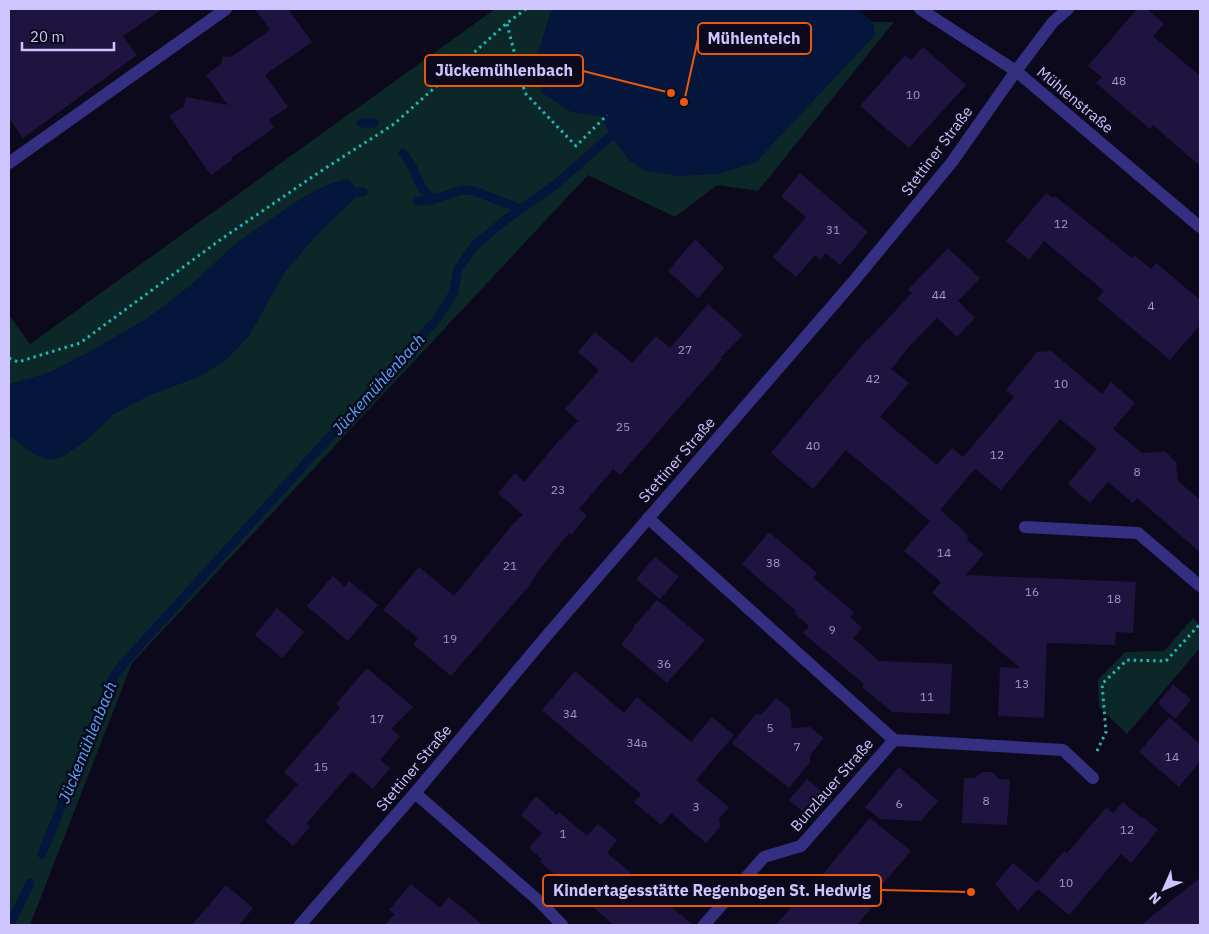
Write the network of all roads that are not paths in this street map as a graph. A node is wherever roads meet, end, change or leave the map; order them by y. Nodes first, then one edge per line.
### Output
1 (226, 9) edge
2 (920, 9) edge
3 (1068, 9) edge
4 (1016, 71) junction
5 (9, 147) edge
6 (13, 161) edge
7 (1200, 226) edge
8 (648, 518) junction
9 (1025, 527) dead end
10 (1200, 586) edge
11 (894, 740) junction
12 (1090, 775) road end
13 (415, 793) junction
14 (300, 925) edge
15 (562, 925) edge
16 (704, 925) edge

1 - 6 street
2 - 4 street, Mühlenstraße
3 - 4 street, Stettiner Straße
4 - 7 street, Mühlenstraße
4 - 8 street, Stettiner Straße
5 - 6 street
8 - 11 street
8 - 13 street, Stettiner Straße
9 - 10 street
11 - 12 street, Bunzlauer Straße
11 - 16 street, Bunzlauer Straße
13 - 14 street, Stettiner Straße
13 - 15 street

